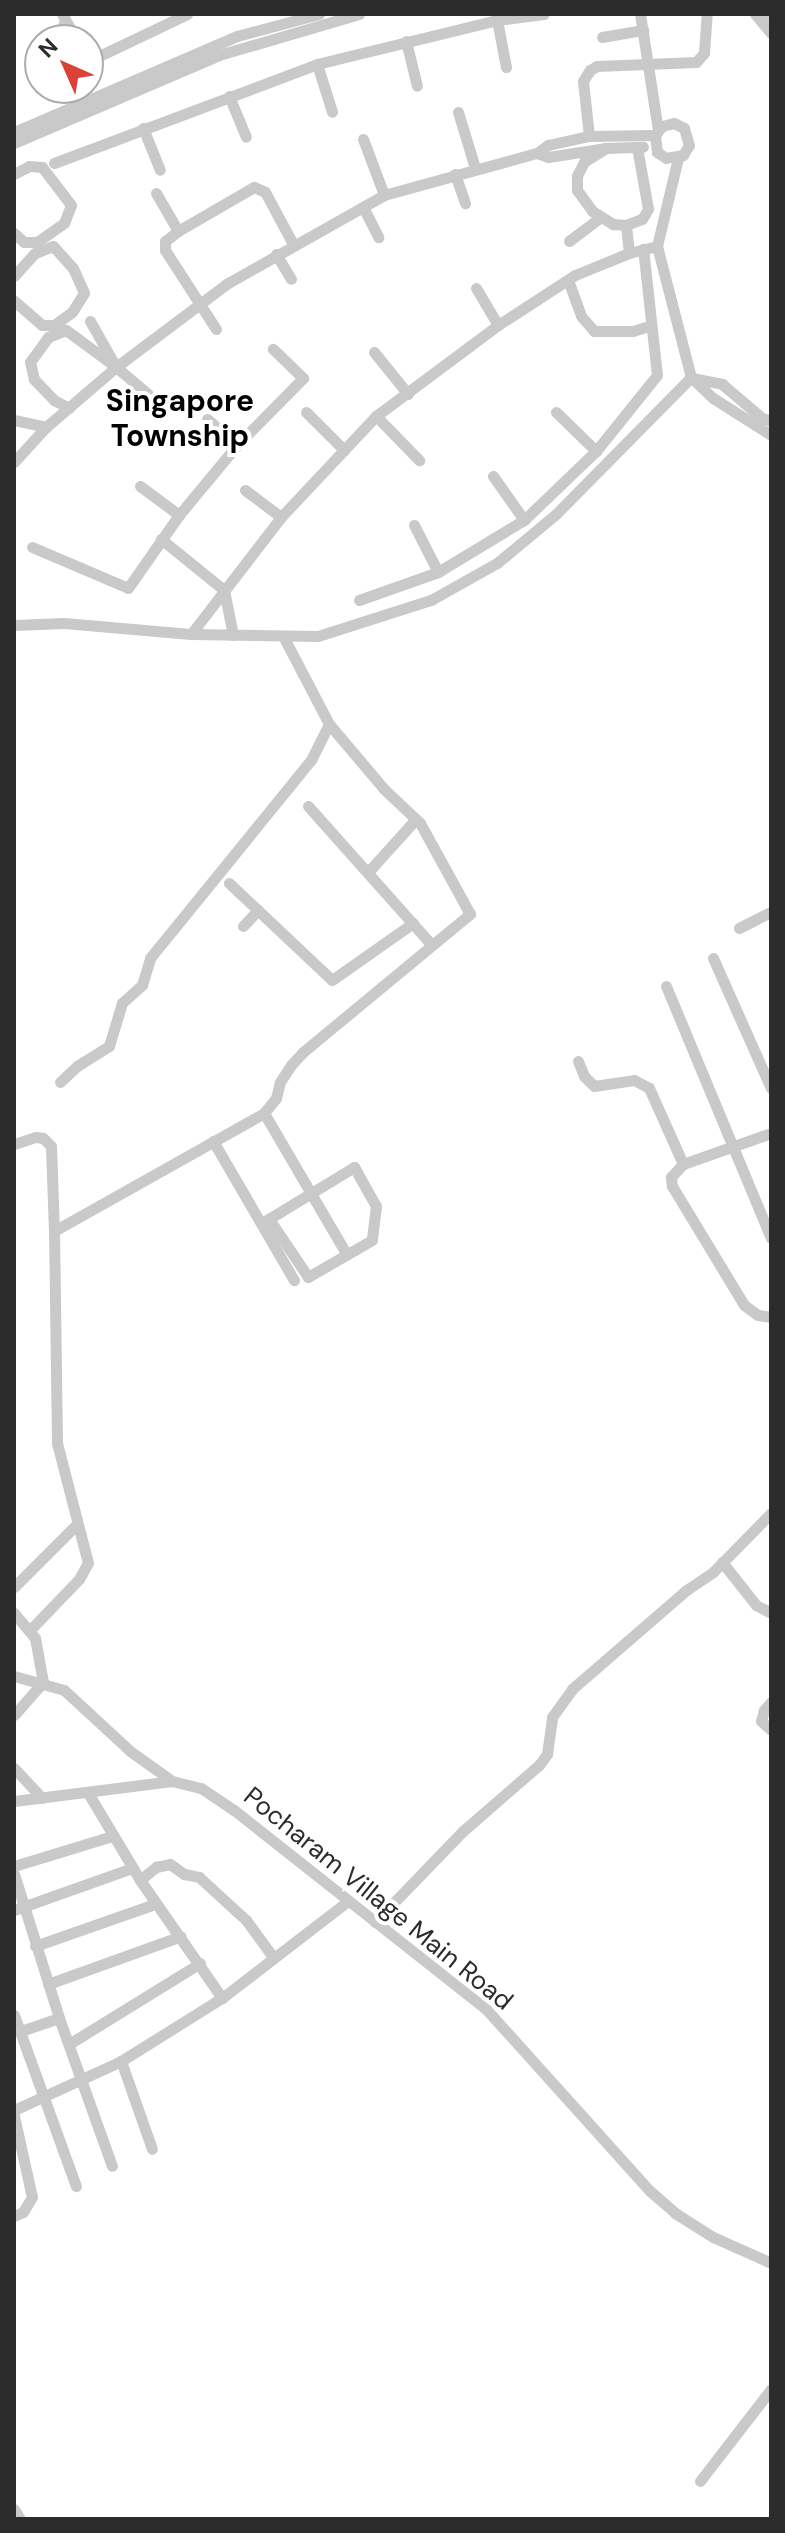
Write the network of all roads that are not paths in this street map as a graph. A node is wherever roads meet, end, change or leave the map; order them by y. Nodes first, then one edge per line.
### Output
1 (187, 14) edge
2 (319, 14) edge
3 (359, 14) edge
4 (544, 14) edge
5 (640, 14) edge
6 (707, 14) edge
7 (755, 14) edge
8 (497, 20) junction
9 (643, 30) junction
10 (771, 33) edge
11 (602, 37) dead end
12 (406, 41) junction
13 (104, 54) edge
14 (317, 64) junction
15 (649, 66) junction
16 (506, 67) dead end
17 (417, 86) dead end
18 (104, 93) edge
19 (229, 96) junction
20 (77, 104) edge
21 (332, 112) dead end
22 (458, 112) dead end
23 (143, 128) junction
24 (14, 132) edge
25 (589, 136) junction
26 (246, 137) dead end
27 (656, 137) junction
28 (363, 139) dead end
29 (14, 143) edge
30 (637, 147) junction
31 (606, 148) junction
32 (537, 153) junction
33 (678, 158) junction
34 (54, 163) dead end
35 (475, 168) junction
36 (160, 170) dead end
37 (14, 174) edge
38 (455, 174) junction
39 (156, 193) dead end
40 (384, 195) junction
41 (465, 203) dead end
42 (363, 207) junction
43 (601, 217) junction
44 (626, 225) junction
45 (178, 231) junction
46 (14, 233) edge
47 (378, 237) dead end
48 (569, 241) dead end
49 (293, 244) junction
50 (657, 246) junction
51 (643, 249) junction
52 (629, 253) junction
53 (276, 254) junction
54 (14, 276) edge
55 (291, 279) dead end
56 (568, 280) junction
57 (476, 288) dead end
58 (14, 301) edge
59 (200, 303) junction
60 (90, 321) dead end
61 (498, 325) junction
62 (651, 325) junction
63 (216, 329) dead end
64 (273, 349) dead end
65 (374, 352) dead end
66 (116, 367) junction
67 (691, 377) junction
68 (148, 394) dead end
69 (408, 394) junction
70 (69, 408) junction
71 (306, 412) dead end
72 (556, 412) dead end
73 (376, 416) junction
74 (207, 419) dead end
75 (14, 420) edge
76 (771, 421) edge
77 (46, 427) junction
78 (771, 435) edge
79 (237, 445) junction
80 (344, 450) junction
81 (596, 451) junction
82 (419, 460) dead end
83 (14, 462) edge
84 (493, 476) dead end
85 (140, 486) dead end
86 (245, 490) dead end
87 (179, 515) junction
88 (281, 517) junction
89 (524, 520) junction
90 (414, 525) dead end
91 (161, 539) junction
92 (32, 547) dead end
93 (438, 572) junction
94 (224, 590) junction
95 (359, 600) dead end
96 (14, 625) edge
97 (191, 634) junction
98 (233, 635) junction
99 (283, 636) junction
100 (329, 724) junction
101 (308, 806) dead end
102 (416, 819) junction
103 (369, 871) junction
104 (229, 883) dead end
105 (258, 910) junction
106 (771, 912) edge
107 (413, 923) junction
108 (243, 926) dead end
109 (739, 928) dead end
110 (431, 944) junction
111 (713, 958) dead end
112 (666, 986) dead end
113 (578, 1061) dead end
114 (60, 1082) dead end
115 (771, 1088) edge
116 (264, 1113) junction
117 (771, 1133) edge
118 (213, 1141) junction
119 (14, 1144) edge
120 (735, 1148) junction
121 (683, 1164) junction
122 (312, 1192) junction
123 (266, 1221) junction
124 (54, 1231) junction
125 (771, 1238) edge
126 (347, 1255) junction
127 (294, 1280) dead end
128 (771, 1317) edge
129 (771, 1513) edge
130 (76, 1525) junction
131 (722, 1562) junction
132 (14, 1587) edge
133 (14, 1613) edge
134 (771, 1613) edge
135 (31, 1629) junction
136 (14, 1676) edge
137 (43, 1682) junction
138 (771, 1702) edge
139 (14, 1715) edge
140 (771, 1730) edge
141 (14, 1768) edge
142 (172, 1781) junction
143 (88, 1793) junction
144 (42, 1798) junction
145 (14, 1801) edge
146 (112, 1836) junction
147 (14, 1866) edge
148 (132, 1868) junction
149 (14, 1874) edge
150 (140, 1880) junction
151 (348, 1901) junction
152 (155, 1904) junction
153 (19, 1908) edge
154 (375, 1922) junction
155 (181, 1936) junction
156 (35, 1946) junction
157 (273, 1957) junction
158 (200, 1963) junction
159 (48, 1984) junction
160 (222, 1998) junction
161 (14, 2015) edge
162 (59, 2018) junction
163 (21, 2031) junction
164 (69, 2044) junction
165 (121, 2061) junction
166 (82, 2081) junction
167 (46, 2097) junction
168 (14, 2110) edge
169 (14, 2116) edge
170 (152, 2149) dead end
171 (112, 2166) dead end
172 (76, 2186) dead end
173 (14, 2216) edge
174 (771, 2263) edge
175 (771, 2390) edge
176 (700, 2481) dead end
177 (14, 2509) edge
178 (20, 2519) edge

1 - 13 street
2 - 18 street
3 - 29 street
4 - 8 street
5 - 9 street
6 - 15 street
7 - 10 street
8 - 12 street
8 - 16 street
9 - 11 street
9 - 15 street
12 - 14 street
12 - 17 street
14 - 19 street
14 - 21 street
15 - 25 street
15 - 27 street
19 - 23 street
19 - 26 street
20 - 24 street
22 - 35 street
23 - 34 street
23 - 36 street
25 - 27 street
25 - 32 street
27 - 30 street
27 - 33 street
27 - 33 street
28 - 40 street
30 - 31 street
30 - 44 street
31 - 32 street
31 - 43 street
32 - 35 street
33 - 50 street
35 - 38 street
37 - 46 street
38 - 40 street
38 - 41 street
39 - 45 street
40 - 42 street
42 - 47 street
42 - 49 street
43 - 44 street
43 - 48 street
44 - 52 street
45 - 49 street
45 - 59 street
49 - 53 street
50 - 51 street
50 - 67 street
51 - 52 street
51 - 62 street
52 - 56 street
53 - 55 street
53 - 59 street
54 - 58 street
56 - 61 street
56 - 62 street
57 - 61 street
59 - 63 street
59 - 66 street
60 - 66 street
61 - 69 street
62 - 81 street
64 - 79 street
65 - 69 street
66 - 68 street
66 - 70 street
66 - 70 street
67 - 76 street
67 - 78 street
67 - 99 street
69 - 73 street
70 - 77 street
71 - 80 street
72 - 81 street
73 - 80 street
73 - 82 street
74 - 79 street
75 - 77 street
77 - 83 street
79 - 87 street
80 - 88 street
81 - 89 street
84 - 89 street
85 - 87 street
86 - 88 street
87 - 91 street
88 - 94 street
89 - 93 street
90 - 93 street
91 - 92 street
91 - 94 street
93 - 95 street
94 - 97 street
94 - 98 street
96 - 97 street
97 - 98 street
98 - 99 street
99 - 100 street
100 - 102 street
100 - 114 street
101 - 103 street
102 - 103 street
102 - 110 street
103 - 107 street
104 - 105 street
105 - 107 street
105 - 108 street
106 - 109 street
107 - 110 street
110 - 116 street
111 - 115 street
112 - 120 street
113 - 121 street
116 - 118 street
116 - 122 street
117 - 120 street
118 - 123 street
118 - 124 street
119 - 124 street
120 - 121 street
120 - 125 street
121 - 128 street
122 - 123 street
122 - 126 street
122 - 126 street
123 - 126 street
123 - 127 street
124 - 130 street
129 - 131 street
130 - 132 street
130 - 135 street
131 - 134 street
131 - 154 street
133 - 135 street
135 - 137 street
136 - 137 street
137 - 139 street
137 - 142 street
138 - 140 street
141 - 144 street
142 - 143 street, Pocharam Village Main Road
142 - 151 street, Pocharam Village Main Road
143 - 144 street, Pocharam Village Main Road
143 - 146 street
144 - 145 street, Pocharam Village Main Road
146 - 147 street
146 - 148 street
148 - 150 street
148 - 153 street
149 - 153 street
150 - 152 street
150 - 157 street
151 - 154 street, Pocharam Village Main Road
151 - 157 street
152 - 155 street
152 - 156 street
153 - 156 street
154 - 174 street, Pocharam Village Main Road
155 - 158 street
155 - 159 street
156 - 159 street
157 - 160 street
158 - 160 street
158 - 164 street
159 - 162 street
160 - 165 street
161 - 163 street
162 - 163 street
162 - 164 street
163 - 167 street
164 - 166 street
165 - 166 street
165 - 170 street
166 - 167 street
166 - 171 street
167 - 168 street
167 - 172 street
169 - 173 street
175 - 176 street
177 - 178 street

